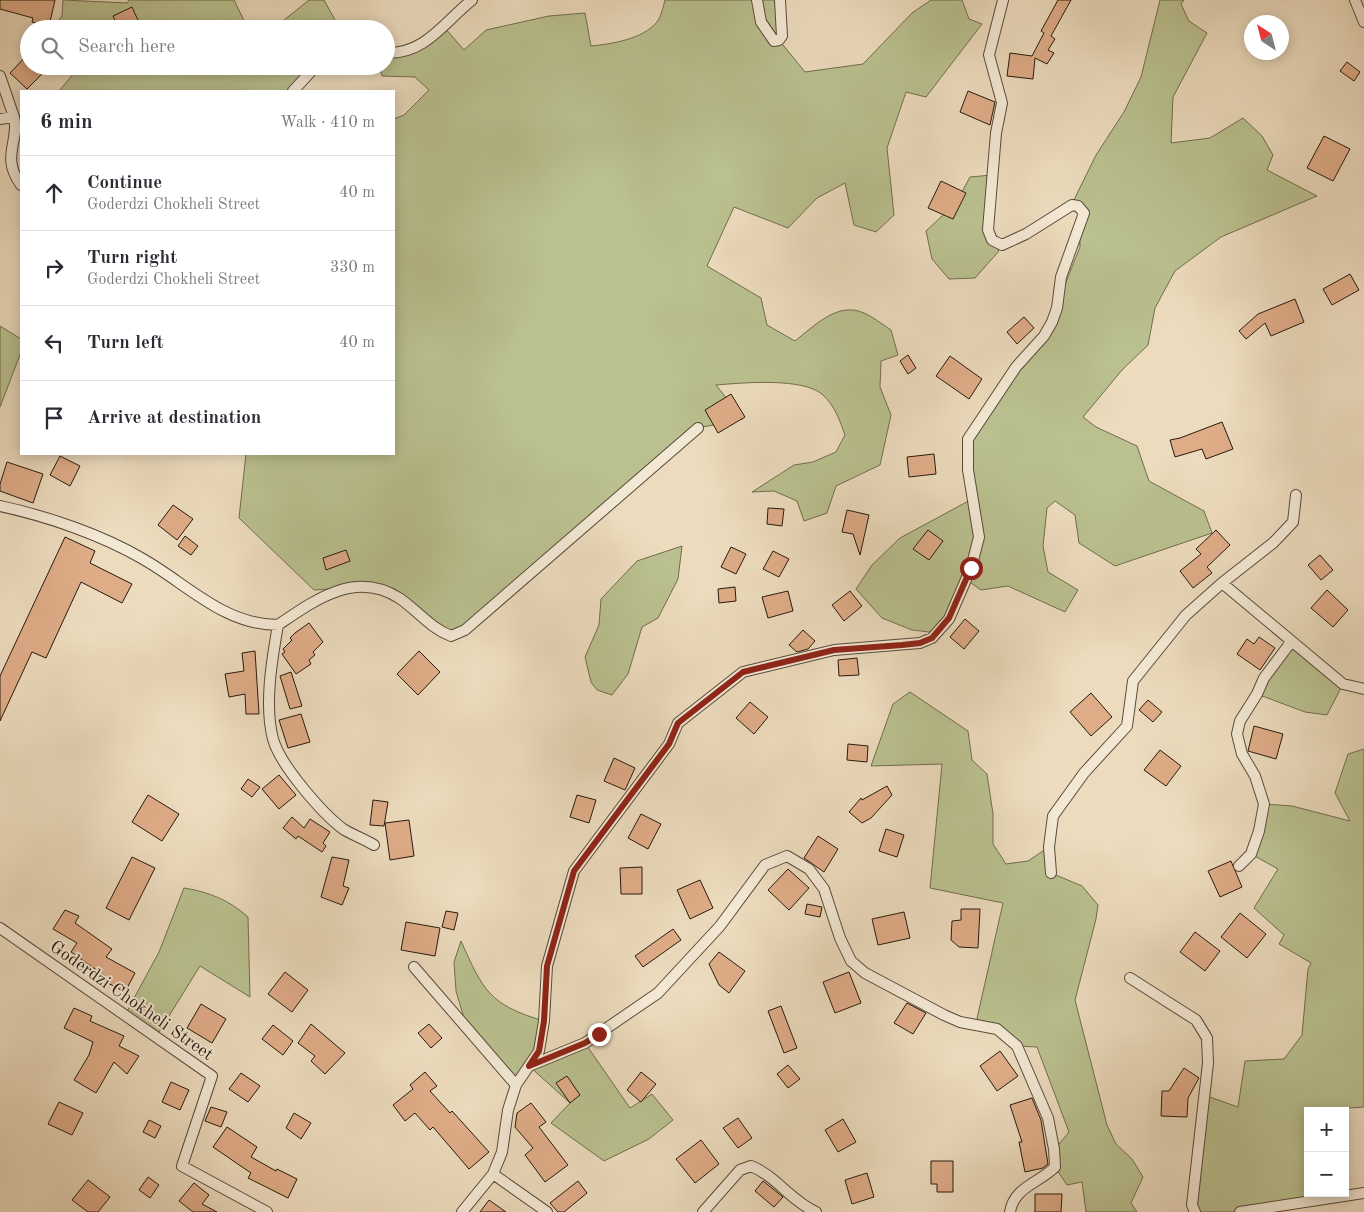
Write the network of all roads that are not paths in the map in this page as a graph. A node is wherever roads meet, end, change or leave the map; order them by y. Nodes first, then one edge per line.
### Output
1 (472, 0) edge
2 (757, 0) edge
3 (780, 0) edge
4 (1003, 0) edge
5 (1355, 0) edge
6 (1364, 22) edge
7 (395, 53) edge
8 (308, 75) edge
9 (0, 76) edge
10 (294, 90) edge
11 (14, 117) junction
12 (0, 119) edge
13 (20, 184) edge
14 (698, 428) dead end
15 (1296, 494) dead end
16 (0, 506) edge
17 (1222, 583) junction
18 (278, 625) junction
19 (1291, 642) junction
20 (1364, 689) edge
21 (374, 845) dead end
22 (1239, 866) dead end
23 (1051, 873) dead end
24 (0, 928) edge
25 (414, 968) dead end
26 (1130, 978) dead end
27 (529, 1066) junction
28 (516, 1085) junction
29 (494, 1174) junction
30 (1364, 1193) edge
31 (266, 1212) edge
32 (462, 1212) edge
33 (547, 1212) edge
34 (703, 1212) edge
35 (816, 1212) edge
36 (1010, 1212) edge
37 (1195, 1212) edge
38 (1240, 1212) edge

1 - 7 street
2 - 3 street
4 - 27 street
5 - 6 street
8 - 10 street
9 - 11 street
11 - 12 street
11 - 13 street
14 - 18 street
15 - 17 street
16 - 18 street
17 - 19 street
17 - 23 street
18 - 21 street
19 - 20 street
19 - 22 street
24 - 31 street, Goderdzi Chokheli Street
25 - 28 street
26 - 37 street
27 - 28 street
27 - 36 street
28 - 29 street
29 - 32 street
29 - 33 street
30 - 38 street
34 - 35 street

